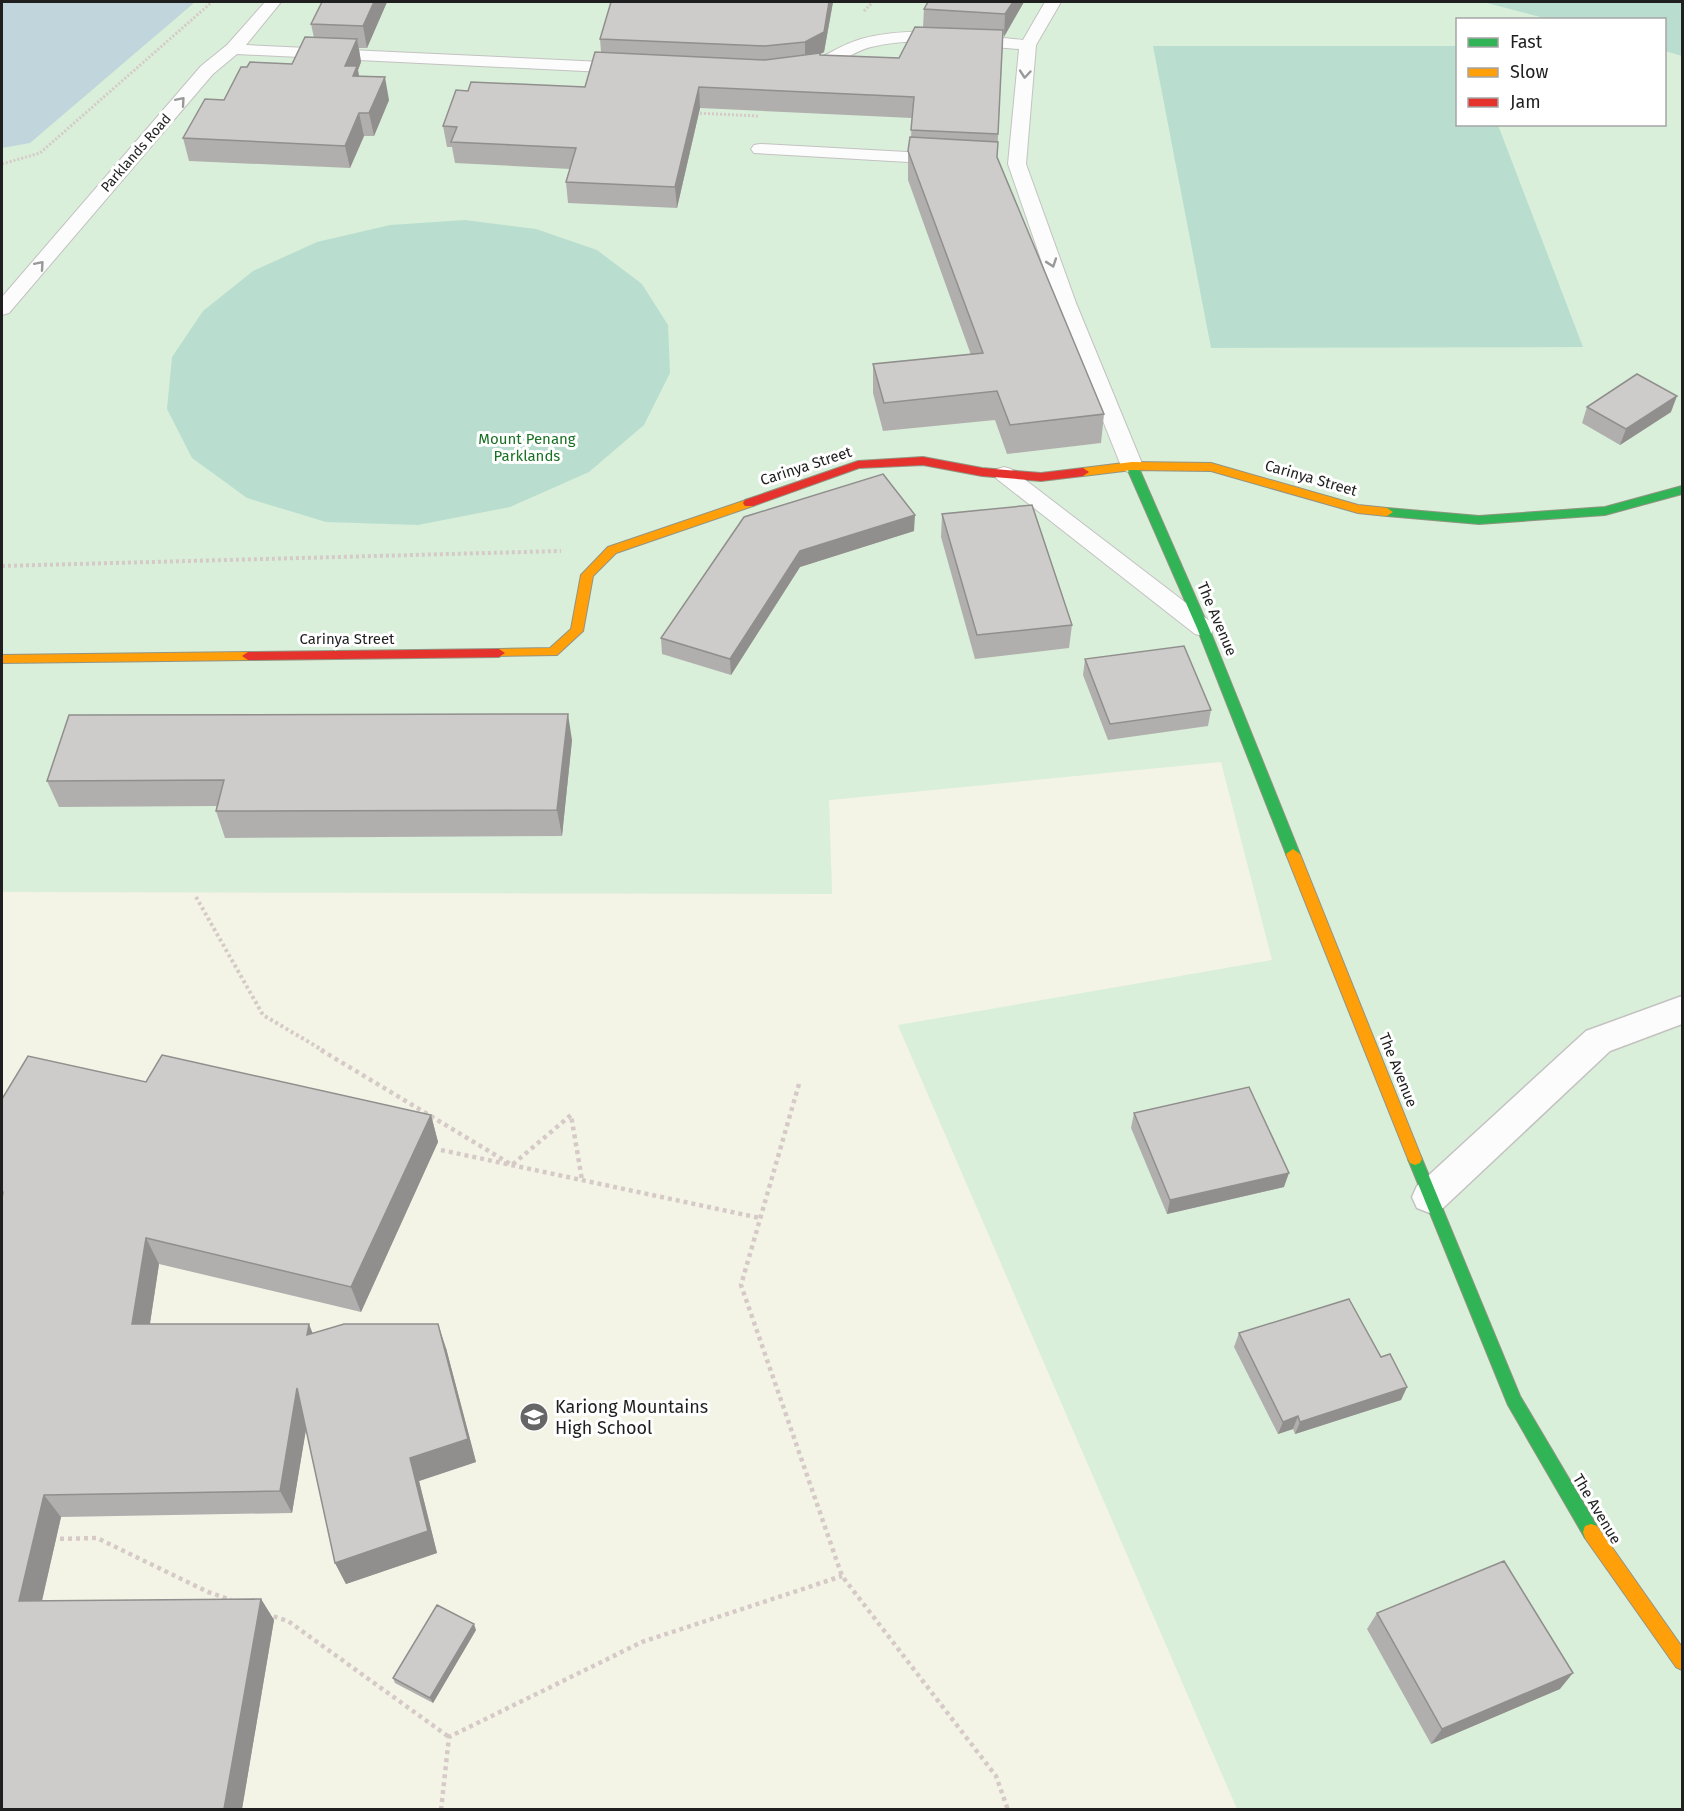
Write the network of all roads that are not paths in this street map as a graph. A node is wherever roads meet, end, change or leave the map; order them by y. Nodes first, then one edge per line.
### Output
1 (273, 2) edge
2 (1053, 2) edge
3 (1028, 45) junction
4 (233, 49) junction
5 (643, 69) edge
6 (788, 71) edge
7 (760, 149) dead end
8 (959, 160) edge
9 (994, 162) edge
10 (1017, 164) junction
11 (2, 309) edge
12 (1132, 466) junction
13 (1004, 474) junction
14 (1683, 490) edge
15 (1203, 628) junction
16 (2, 659) edge
17 (1683, 1010) edge
18 (1430, 1197) junction
19 (1683, 1660) edge

1 - 4 lane, Parklands Road
2 - 3 lane
3 - 6 lane
3 -> 10 lane
4 - 5 lane
11 -> 4 lane, Parklands Road
7 - 8 lane
9 - 10 lane
10 -> 12 lane
12 - 13 street, Carinya Street
12 - 14 street, Carinya Street
12 - 15 street, The Avenue
13 - 15 lane
13 - 16 street, Carinya Street
15 - 18 street, The Avenue
17 - 18 street
18 - 19 street, The Avenue

